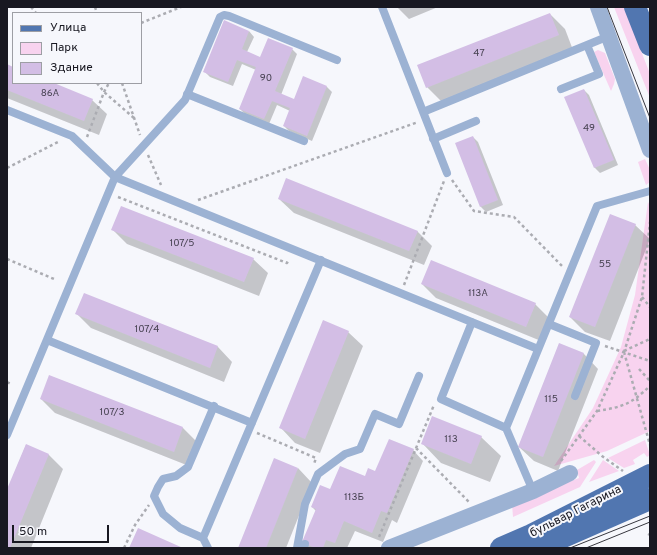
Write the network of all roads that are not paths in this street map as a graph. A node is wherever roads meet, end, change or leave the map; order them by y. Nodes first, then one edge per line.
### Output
1 (382, 7) edge
2 (598, 7) edge
3 (635, 7) edge
4 (609, 36) junction
5 (587, 45) junction
6 (650, 45) edge
7 (337, 60) dead end
8 (561, 89) dead end
9 (187, 94) junction
10 (7, 110) edge
11 (424, 115) junction
12 (476, 121) dead end
13 (433, 139) junction
14 (304, 141) dead end
15 (650, 150) edge
16 (447, 174) road end
17 (115, 177) junction
18 (650, 191) edge
19 (321, 260) junction
20 (472, 322) junction
21 (549, 324) junction
22 (47, 340) junction
23 (538, 349) junction
24 (419, 376) dead end
25 (575, 396) dead end
26 (214, 406) junction
27 (251, 426) junction
28 (506, 428) junction
29 (7, 435) edge
30 (564, 468) road end
31 (650, 475) edge
32 (533, 491) junction
33 (650, 499) edge
34 (203, 538) junction
35 (384, 543) edge
36 (544, 547) edge
37 (208, 548) edge
38 (297, 548) edge
39 (501, 548) edge

1 - 11 lane
2 - 4 street
3 - 6 main road
4 - 5 lane
4 - 15 street
5 - 8 lane
5 - 11 lane
7 - 9 lane
9 - 14 lane
9 - 17 lane
10 - 17 lane
11 - 13 lane
12 - 13 lane
13 - 16 lane
17 - 19 lane
17 - 22 lane
18 - 21 lane
19 - 20 lane
19 - 27 lane
20 - 23 lane
20 - 28 lane
21 - 23 lane
21 - 25 lane
22 - 26 lane
22 - 29 lane
23 - 28 lane
24 - 38 lane
26 - 27 lane
26 - 34 lane
27 - 34 lane
28 - 32 lane
30 - 32 street
31 - 39 main road, бульвар Гагарина
32 - 35 street
33 - 36 main road, бульвар Гагарина
34 - 37 lane

